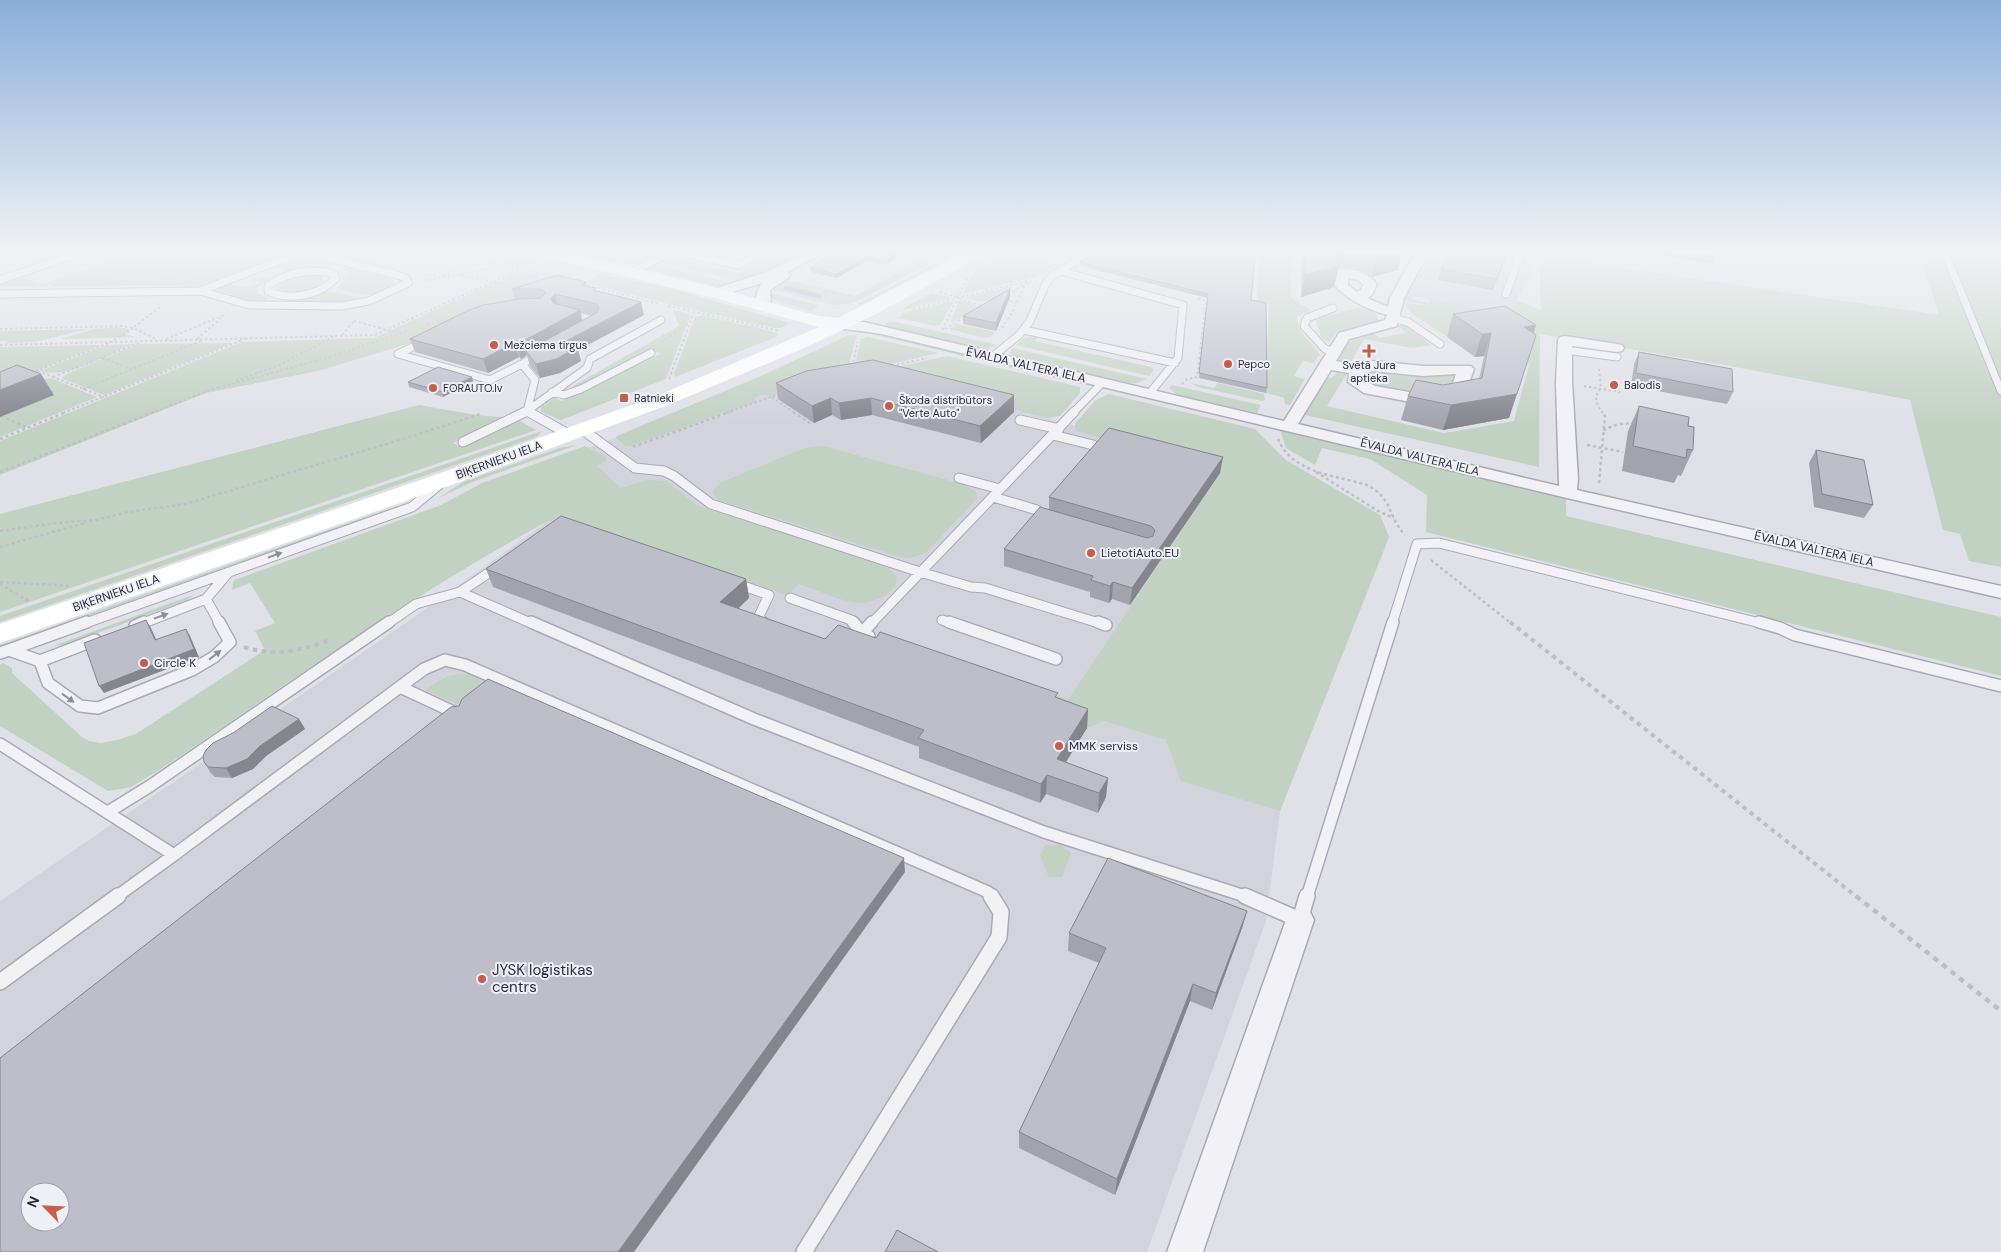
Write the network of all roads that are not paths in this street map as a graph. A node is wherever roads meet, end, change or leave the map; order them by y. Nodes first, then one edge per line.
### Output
1 (773, 308) edge
2 (873, 308) edge
3 (1035, 308) edge
4 (1184, 308) edge
5 (1332, 308) edge
6 (1380, 308) edge
7 (1395, 308) edge
8 (1968, 308) edge
9 (1394, 315) junction
10 (661, 320) dead end
11 (839, 324) junction
12 (1024, 330) junction
13 (432, 338) edge
14 (1440, 344) dead end
15 (1565, 350) junction
16 (1617, 353) joint
17 (651, 354) road end
18 (992, 357) junction
19 (1330, 358) junction
20 (530, 359) edge
21 (1175, 363) junction
22 (522, 364) junction
23 (1357, 370) junction
24 (1102, 383) junction
25 (2001, 391) edge
26 (552, 392) junction
27 (1149, 394) junction
28 (527, 411) junction
29 (1020, 420) dead end
30 (1282, 431) junction
31 (576, 432) junction
32 (1056, 432) junction
33 (463, 442) dead end
34 (1093, 445) edge
35 (959, 478) dead end
36 (446, 479) junction
37 (1000, 489) junction
38 (1567, 493) junction
39 (993, 497) junction
40 (1037, 514) edge
41 (507, 561) edge
42 (230, 571) junction
43 (920, 572) junction
44 (722, 579) edge
45 (460, 592) junction
46 (2001, 592) edge
47 (790, 598) dead end
48 (206, 599) junction
49 (942, 620) dead end
50 (1106, 625) dead end
51 (123, 630) edge
52 (776, 630) edge
53 (862, 634) junction
54 (105, 637) edge
55 (880, 640) edge
56 (3, 646) edge
57 (1056, 659) dead end
58 (40, 661) junction
59 (2001, 686) edge
60 (400, 687) junction
61 (461, 715) edge
62 (0, 744) edge
63 (108, 812) junction
64 (174, 855) junction
65 (1300, 920) junction
66 (0, 982) edge
67 (804, 1252) edge
68 (1186, 1252) edge

1 - 11 main road
2 - 11 main road, BIĶERNIEKU IELA
3 - 12 lane
4 - 21 lane
5 - 19 lane
6 - 9 street
7 - 9 street
8 - 25 lane
9 - 14 lane
9 - 19 street
10 - 26 lane
11 - 18 street, ĒVALDA VALTERA IELA
11 - 31 main road, BIĶERNIEKU IELA
12 - 18 lane
12 - 21 lane
13 - 22 lane
15 - 16 lane
15 - 16 street
15 - 38 street
17 - 26 lane
18 - 24 street, ĒVALDA VALTERA IELA
19 - 23 street
19 - 30 street
20 - 22 lane
21 - 27 lane
22 - 28 lane
23 - 23 street
24 - 27 street, ĒVALDA VALTERA IELA
24 - 32 lane
26 - 28 lane
27 - 30 street, ĒVALDA VALTERA IELA
28 - 31 lane
28 - 33 lane
29 - 32 lane
30 - 38 street, ĒVALDA VALTERA IELA
31 - 36 main road, BIĶERNIEKU IELA
31 - 43 lane
32 - 34 lane
32 - 37 lane
35 - 37 lane
42 -> 36 lane
36 - 56 main road, BIĶERNIEKU IELA
37 - 39 lane
38 - 46 street, ĒVALDA VALTERA IELA
39 - 40 lane
39 - 43 lane
41 - 45 lane
42 - 48 lane
42 - 56 lane
43 - 50 lane
43 - 53 lane
44 - 52 lane
45 - 63 lane
45 - 65 lane
47 - 53 lane
51 -> 48 lane
58 -> 48 lane
49 - 57 lane
53 - 55 lane
54 - 58 lane
56 - 58 lane
59 - 65 lane
60 - 61 lane
60 - 64 lane
60 - 67 lane
62 - 63 lane
63 - 64 lane
64 - 66 lane
65 - 68 street

